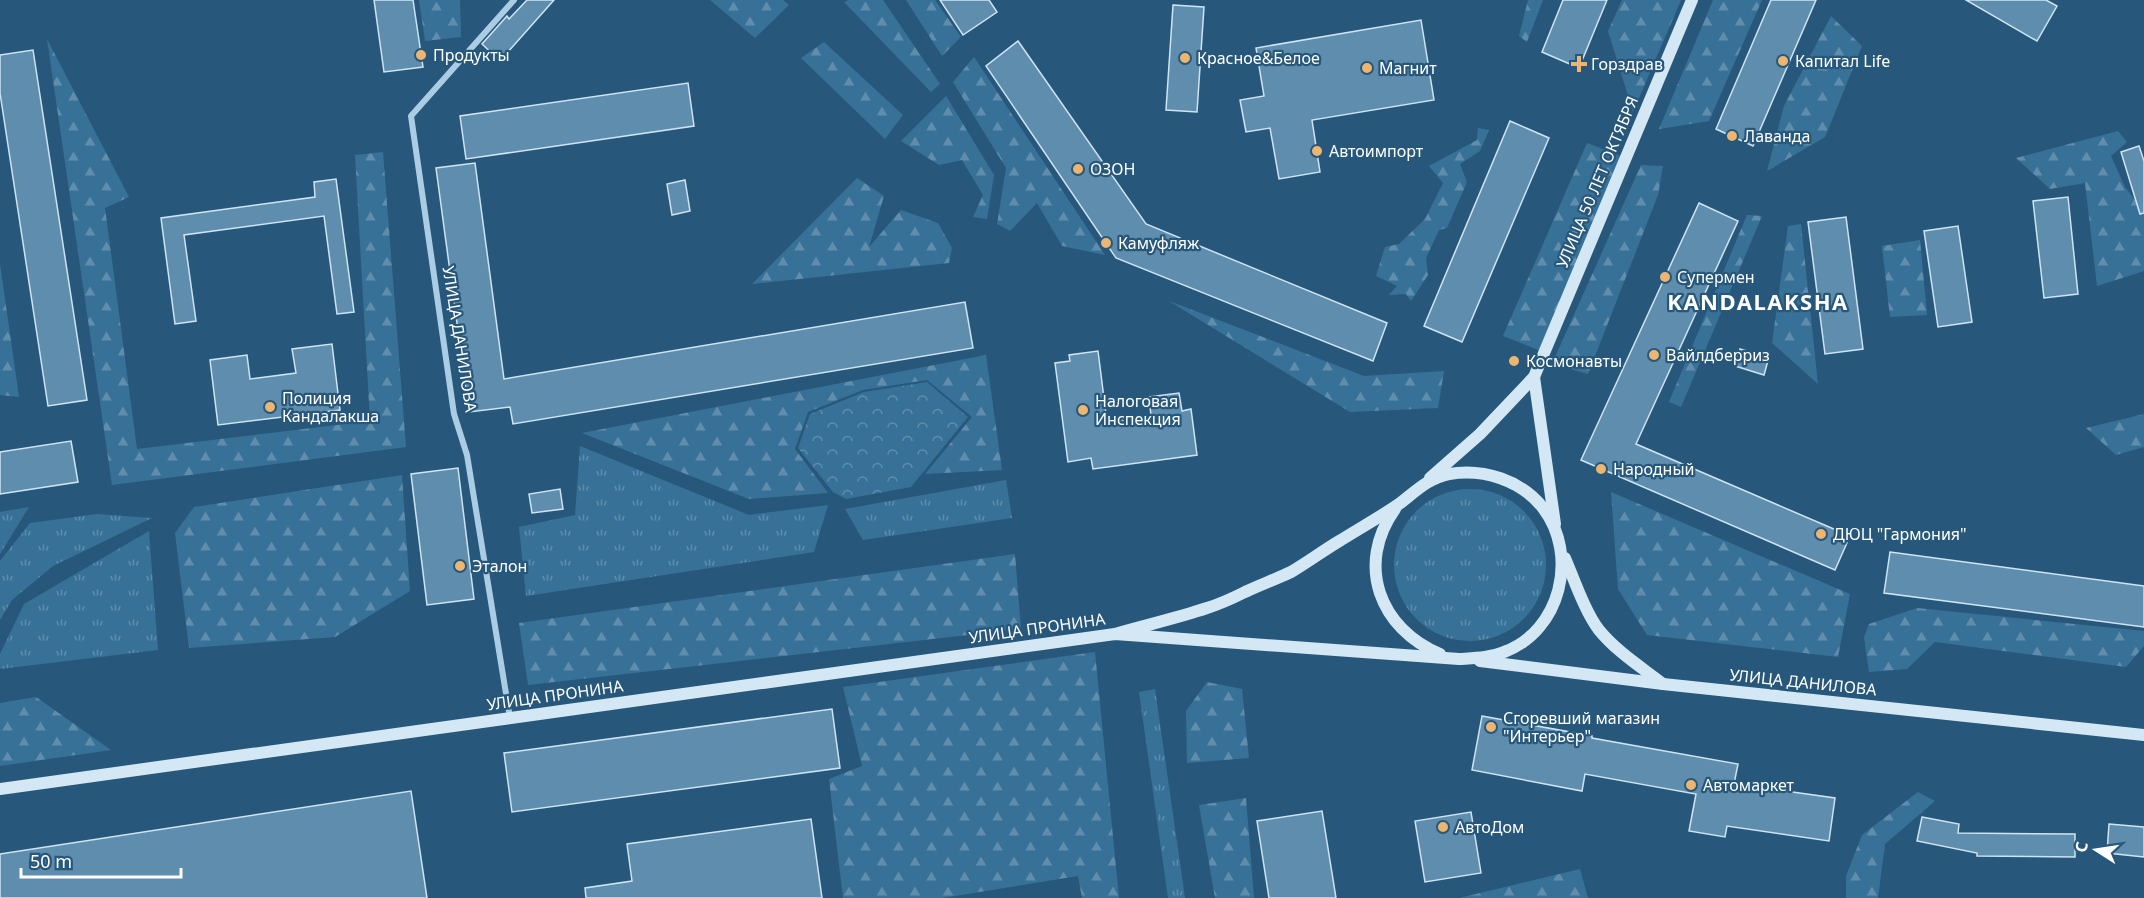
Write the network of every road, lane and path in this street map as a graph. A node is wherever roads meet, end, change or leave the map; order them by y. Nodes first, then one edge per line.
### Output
1 (514, 0) edge
2 (1692, 0) edge
3 (1534, 376) junction
4 (1423, 484) junction
5 (1399, 503) junction
6 (1556, 530) junction
7 (1561, 546) junction
8 (1115, 634) junction
9 (1459, 659) junction
10 (1664, 684) junction
11 (510, 718) junction
12 (2144, 735) edge
13 (0, 789) edge

1 - 11 street, УЛИЦА ДАНИЛОВА
2 - 3 main road, УЛИЦА 50 ЛЕТ ОКТЯБРЯ
3 - 4 main road
3 - 6 main road
4 - 5 main road, УЛИЦА ПРОНИНА
4 - 6 main road, УЛИЦА ПРОНИНА
5 - 8 main road, УЛИЦА ПРОНИНА
5 - 9 main road
6 - 7 main road, УЛИЦА ПРОНИНА
7 - 9 main road, УЛИЦА ПРОНИНА
7 - 10 main road
8 - 9 main road, УЛИЦА ПРОНИНА
8 - 11 main road, УЛИЦА ПРОНИНА
9 - 10 main road, УЛИЦА ДАНИЛОВА
10 - 12 main road, УЛИЦА ДАНИЛОВА
11 - 13 main road, УЛИЦА ПРОНИНА

